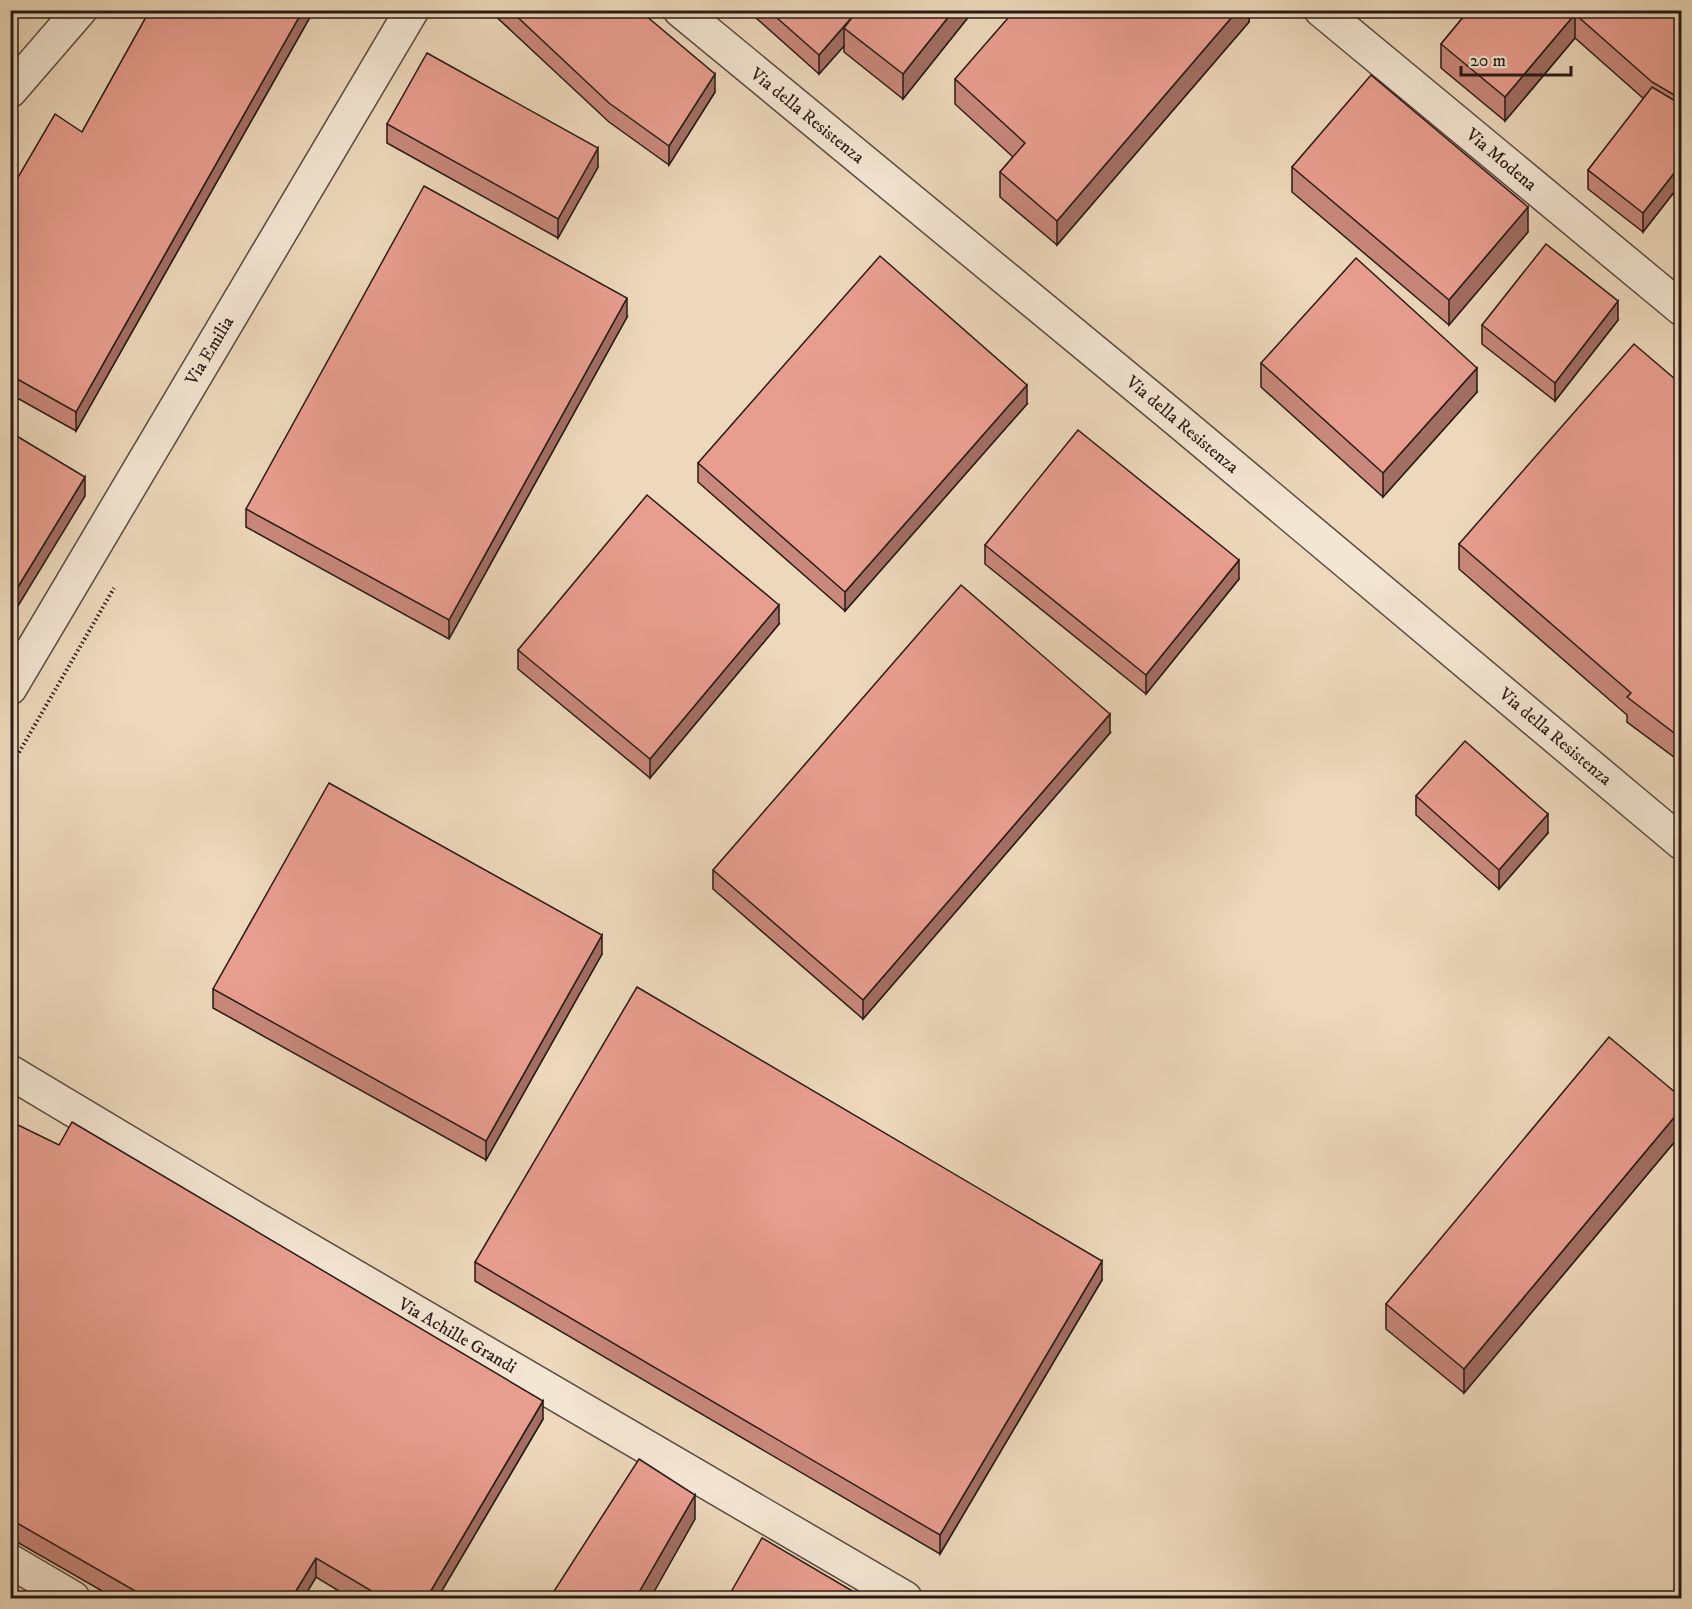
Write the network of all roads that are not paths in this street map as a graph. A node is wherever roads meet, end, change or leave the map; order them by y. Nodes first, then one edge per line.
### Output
1 (80, 10) edge
2 (680, 10) edge
3 (1321, 10) edge
4 (411, 11) edge
5 (10, 91) edge
6 (1682, 309) edge
7 (10, 688) edge
8 (1682, 843) edge
9 (10, 1072) edge
10 (10, 1561) edge
11 (74, 1599) edge
12 (905, 1599) edge

1 - 5 street
2 - 8 street, Via della Resistenza
3 - 6 street, Via Modena
4 - 7 street, Via Emilia
9 - 12 street, Via Achille Grandi
10 - 11 street

